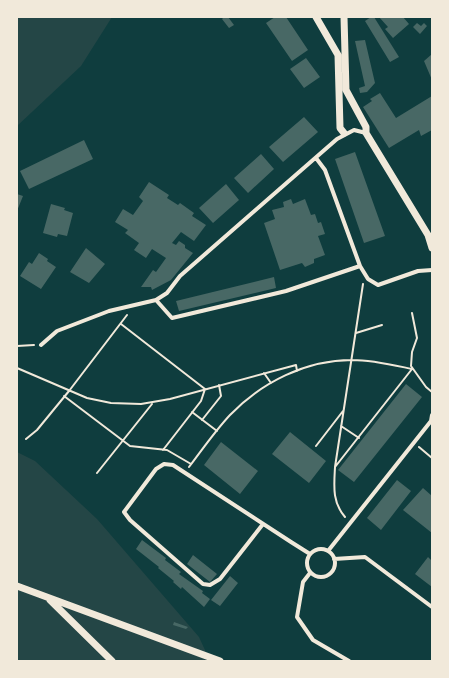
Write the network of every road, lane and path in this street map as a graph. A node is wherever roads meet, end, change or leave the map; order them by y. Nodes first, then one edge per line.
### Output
1 (316, 17) edge
2 (344, 17) edge
3 (344, 133) junction
4 (366, 133) junction
5 (316, 158) junction
6 (432, 248) edge
7 (360, 266) junction
8 (432, 270) edge
9 (368, 279) junction
10 (156, 300) junction
11 (129, 313) dead end
12 (412, 313) dead end
13 (121, 324) junction
14 (382, 325) dead end
15 (356, 333) junction
16 (41, 345) joint
17 (17, 346) edge
18 (351, 360) junction
19 (17, 368) edge
20 (412, 369) junction
21 (297, 371) junction
22 (264, 373) junction
23 (271, 383) junction
24 (219, 385) junction
25 (205, 389) junction
26 (68, 391) junction
27 (432, 392) edge
28 (64, 396) junction
29 (152, 403) junction
30 (344, 410) junction
31 (192, 412) junction
32 (432, 415) edge
33 (202, 420) junction
34 (341, 426) junction
35 (216, 431) junction
36 (359, 438) junction
37 (26, 439) dead end
38 (122, 441) junction
39 (414, 443) junction
40 (316, 446) dead end
41 (163, 450) junction
42 (432, 458) edge
43 (191, 464) junction
44 (335, 467) junction
45 (185, 472) junction
46 (97, 473) dead end
47 (351, 522) junction
48 (263, 524) junction
49 (328, 551) junction
50 (310, 554) junction
51 (334, 559) junction
52 (310, 573) junction
53 (17, 586) edge
54 (49, 598) junction
55 (432, 607) edge
56 (112, 661) edge
57 (220, 661) edge
58 (349, 661) edge

1 - 3 street
2 - 4 street
3 - 4 street
3 - 5 street
4 - 6 street
5 - 7 street
5 - 10 street
7 - 9 street
7 - 10 street
8 - 9 street
9 - 15 path
10 - 16 street
11 - 13 path
12 - 20 path
13 - 25 path
13 - 26 path
14 - 15 path
15 - 18 path
16 - 17 path
18 - 20 path
18 - 21 path
18 - 30 path
19 - 26 path
20 - 27 path
20 - 36 path
21 - 22 path
21 - 23 path
22 - 23 path
22 - 24 path
23 - 35 path
24 - 25 path
24 - 33 path
25 - 29 path
25 - 31 path
26 - 28 path
26 - 29 path
28 - 37 path
28 - 38 path
29 - 38 path
30 - 34 path
30 - 40 path
31 - 33 path
31 - 41 path
32 - 39 street
33 - 35 path
34 - 36 path
34 - 44 path
35 - 43 path
36 - 44 path
38 - 41 path
38 - 46 path
39 - 42 path
39 - 47 street
41 - 43 path
43 - 45 path
44 - 47 path
45 - 48 street
45 - 48 street
47 - 49 street
48 - 50 street
49 - 50 street
49 - 51 street
50 - 52 street
51 - 52 street
51 - 55 street
52 - 58 street
53 - 54 street
54 - 56 street
54 - 57 street

